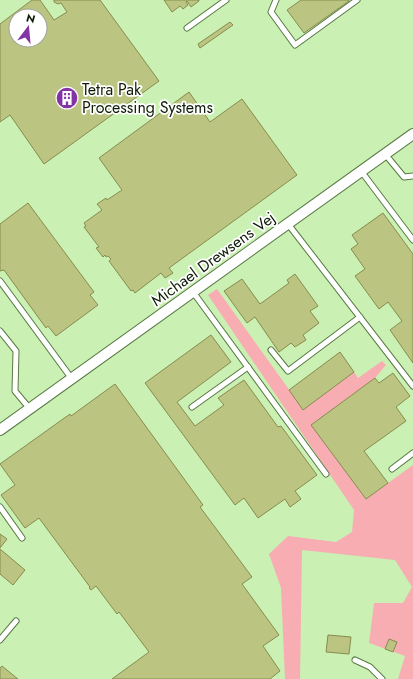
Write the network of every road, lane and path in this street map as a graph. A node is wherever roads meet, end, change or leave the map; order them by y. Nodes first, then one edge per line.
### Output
1 (226, 0) edge
2 (276, 0) edge
3 (357, 0) edge
4 (186, 28) dead end
5 (413, 134) edge
6 (384, 154) junction
7 (361, 171) junction
8 (413, 176) edge
9 (288, 224) junction
10 (413, 240) edge
11 (0, 281) edge
12 (193, 292) junction
13 (360, 318) junction
14 (0, 332) edge
15 (271, 350) dead end
16 (248, 367) junction
17 (72, 379) junction
18 (413, 386) edge
19 (192, 408) dead end
20 (30, 409) junction
21 (0, 430) edge
22 (413, 453) edge
23 (392, 469) dead end
24 (326, 474) dead end
25 (0, 507) edge
26 (22, 538) dead end
27 (16, 621) dead end
28 (0, 640) edge
29 (355, 660) dead end
30 (382, 679) edge

1 - 4 lane
2 - 3 lane
5 - 6 street, Michael Drewsens Vej
6 - 7 street, Michael Drewsens Vej
6 - 8 lane
7 - 9 street, Michael Drewsens Vej
7 - 10 lane
9 - 12 street, Michael Drewsens Vej
9 - 13 lane
11 - 17 lane
12 - 16 lane
12 - 17 street, Michael Drewsens Vej
13 - 15 lane
13 - 18 lane
14 - 20 lane
16 - 19 lane
16 - 24 lane
17 - 20 street, Michael Drewsens Vej
20 - 21 street, Michael Drewsens Vej
22 - 23 lane
25 - 26 lane
27 - 28 lane
29 - 30 lane

